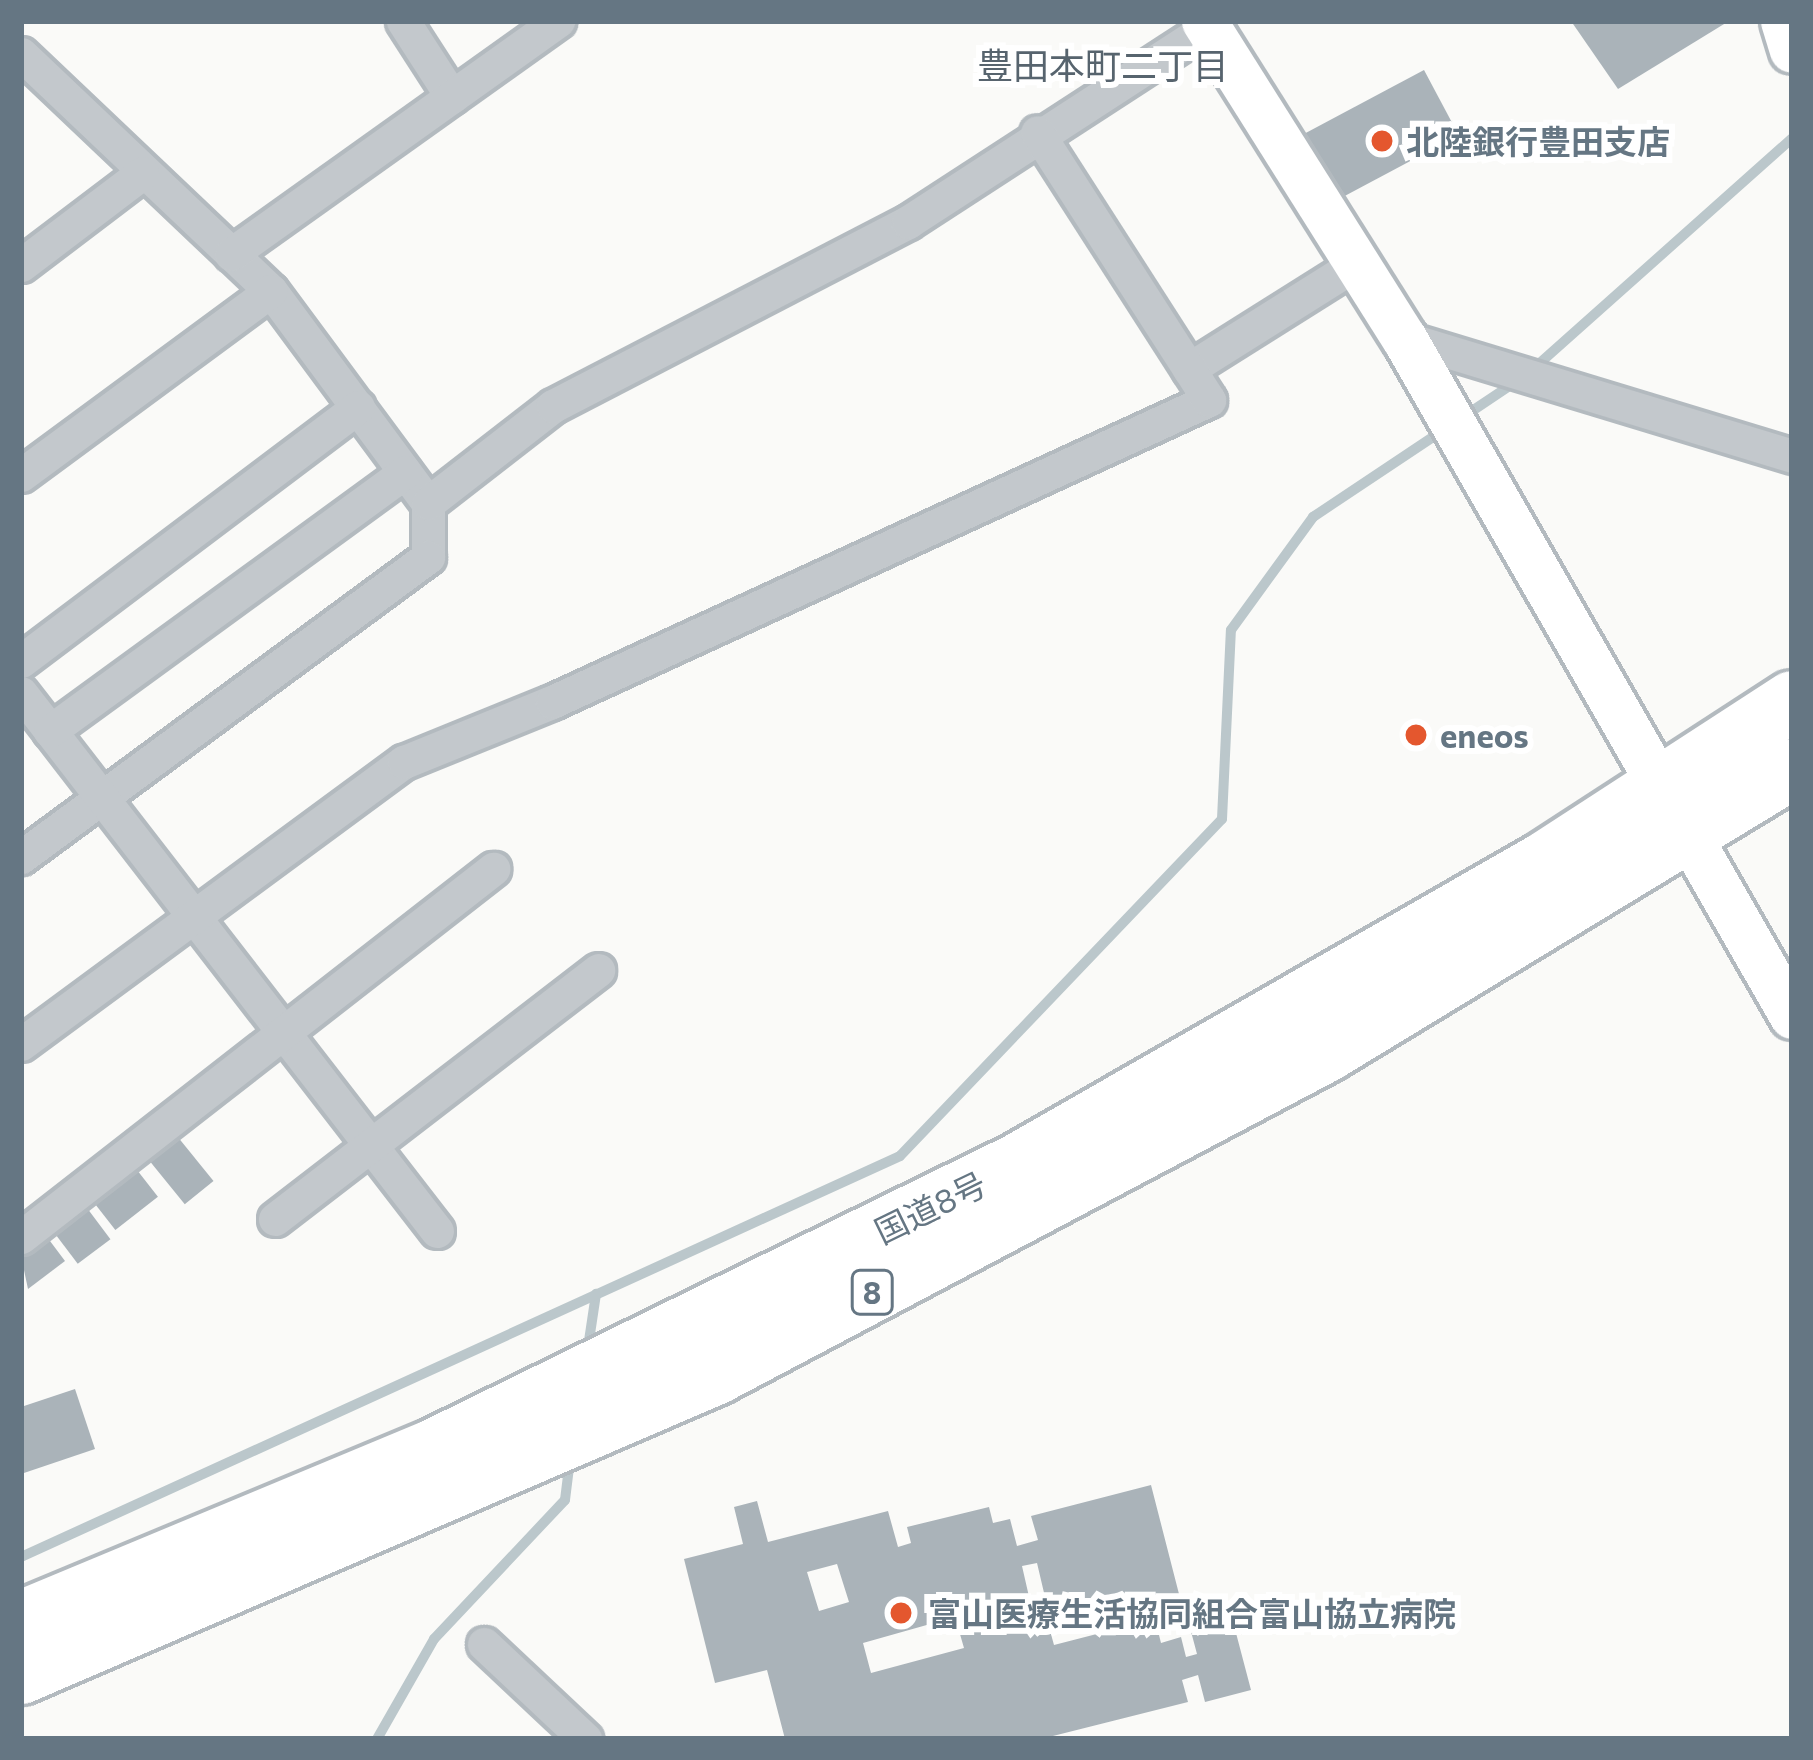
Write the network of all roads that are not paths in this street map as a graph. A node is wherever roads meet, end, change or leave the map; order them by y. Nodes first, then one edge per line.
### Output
1 (403, 21) edge
2 (558, 21) edge
3 (1783, 21) edge
4 (1210, 23) edge
5 (1792, 50) edge
6 (22, 58) edge
7 (452, 97) junction
8 (1036, 132) junction
9 (142, 172) junction
10 (231, 254) junction
11 (1357, 263) junction
12 (21, 265) edge
13 (271, 291) junction
14 (1404, 338) junction
15 (1190, 369) junction
16 (358, 407) junction
17 (1792, 456) edge
18 (405, 472) junction
19 (21, 475) edge
20 (428, 503) junction
21 (21, 661) edge
22 (21, 693) edge
23 (1792, 701) edge
24 (50, 731) junction
25 (1792, 769) edge
26 (1654, 786) junction
27 (99, 797) junction
28 (1686, 837) junction
29 (21, 857) edge
30 (493, 869) dead end
31 (192, 916) junction
32 (598, 970) dead end
33 (1792, 1016) edge
34 (281, 1030) junction
35 (21, 1044) edge
36 (368, 1142) junction
37 (275, 1219) dead end
38 (437, 1231) dead end
39 (21, 1237) edge
40 (21, 1621) edge
41 (484, 1644) dead end
42 (21, 1674) edge
43 (585, 1739) edge

1 - 7 street
2 - 7 street
3 - 5 street
4 - 8 street
4 - 11 street
6 - 9 street
7 - 10 street
8 - 15 street
8 - 20 street
9 - 10 street
9 - 12 street
10 - 13 street
11 - 14 street
11 - 15 street
13 - 16 street
13 - 19 street
14 - 17 street
14 - 26 street
15 - 31 street
16 - 18 street
16 - 21 street
18 - 20 street
18 - 24 street
20 - 27 street
22 - 24 street
23 - 26 highway, 国道8号 / 8
24 - 27 street
25 - 28 highway, 国道8号 / 8
26 - 28 street
26 - 40 highway, 国道8号 / 8
27 - 29 street
27 - 31 street
28 - 33 street
28 - 42 highway, 国道8号 / 8
30 - 34 street
31 - 34 street
31 - 35 street
32 - 36 street
34 - 36 street
34 - 39 street
36 - 37 street
36 - 38 street
41 - 43 street

